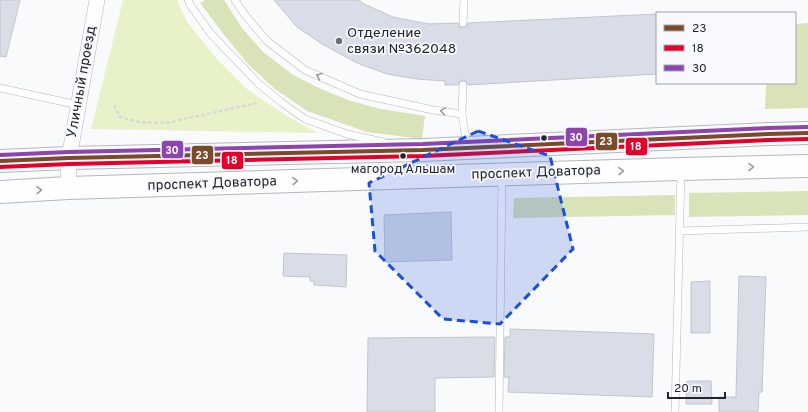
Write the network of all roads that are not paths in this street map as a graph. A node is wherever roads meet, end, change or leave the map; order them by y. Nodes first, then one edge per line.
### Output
1 (97, 0) edge
2 (188, 0) edge
3 (235, 0) edge
4 (464, 0) edge
5 (464, 23) dead end
6 (463, 86) dead end
7 (0, 88) edge
8 (78, 105) junction
9 (462, 114) junction
10 (808, 133) edge
11 (468, 148) junction
12 (422, 150) junction
13 (69, 158) junction
14 (0, 161) edge
15 (808, 166) edge
16 (681, 168) junction
17 (502, 174) junction
18 (68, 188) junction
19 (0, 192) edge
20 (808, 227) edge
21 (679, 231) junction
22 (499, 412) edge
23 (675, 412) edge

1 - 8 street, Уличный проезд
2 - 12 lane
9 -> 3 lane
4 - 5 lane
6 - 9 lane
7 - 8 lane
8 - 13 street, Уличный проезд
9 - 11 lane
10 - 11 main road, проспект Доватора
11 - 12 main road, проспект Доватора
12 - 13 main road, проспект Доватора
13 - 14 main road, проспект Доватора
13 - 18 street, Уличный проезд
16 -> 15 main road, проспект Доватора
17 -> 16 main road, проспект Доватора
16 - 21 lane
18 -> 17 main road, проспект Доватора
17 - 22 lane
19 -> 18 main road, проспект Доватора
20 - 21 lane
21 - 23 lane

